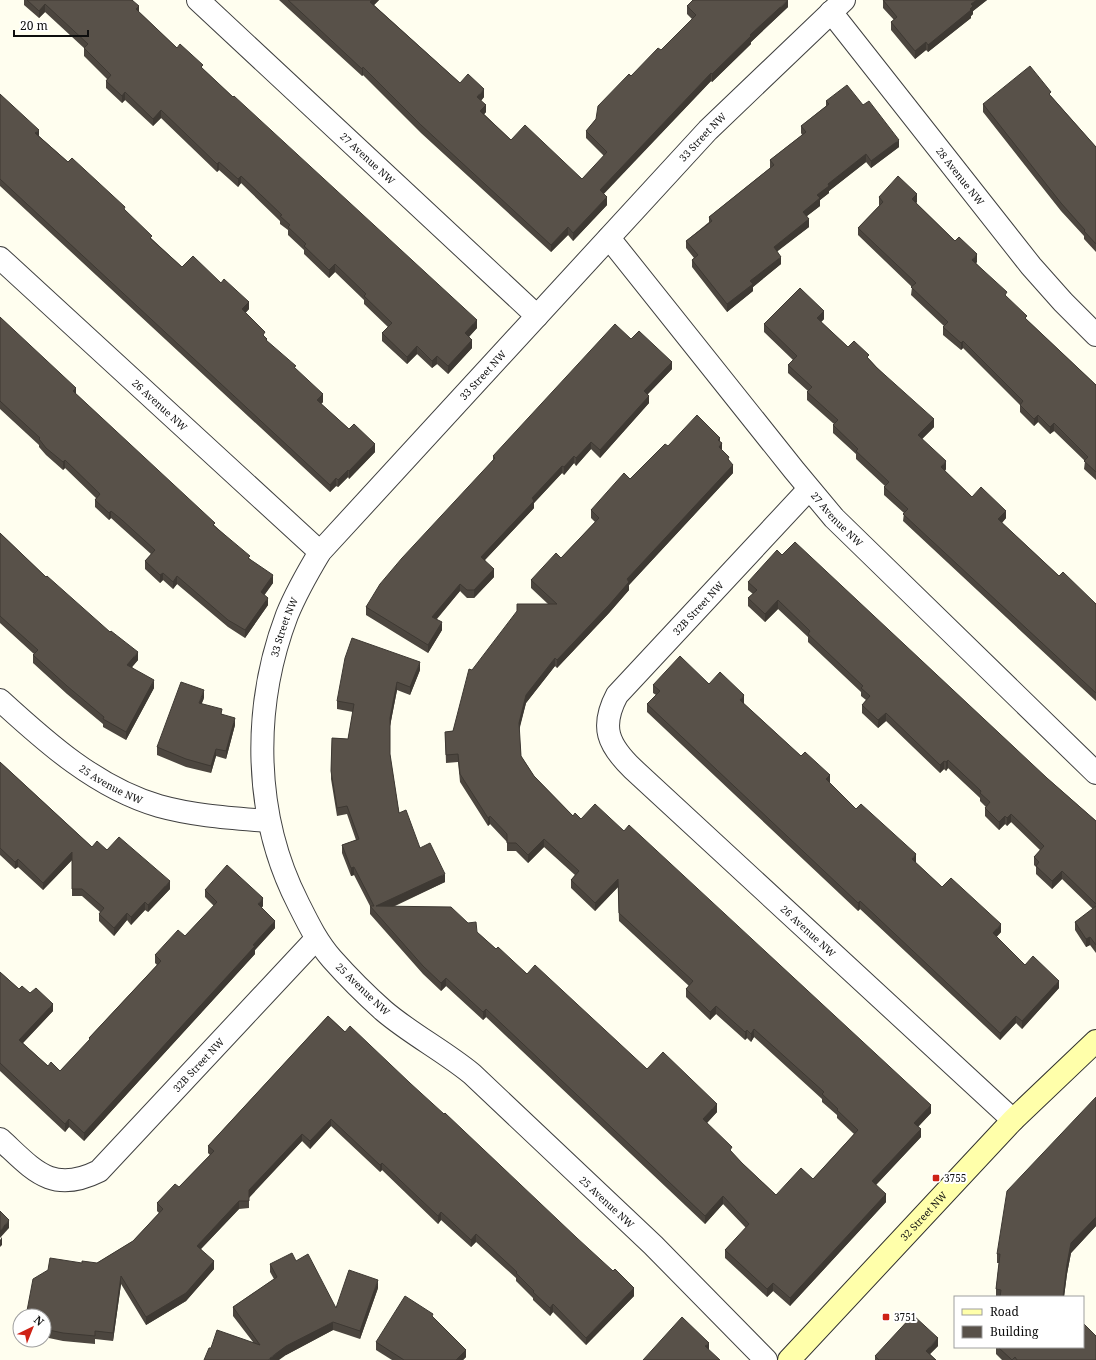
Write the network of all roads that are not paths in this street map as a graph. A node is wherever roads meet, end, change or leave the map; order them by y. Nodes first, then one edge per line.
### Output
1 (198, 0) edge
2 (837, 6) edge
3 (609, 238) junction
4 (0, 258) edge
5 (537, 316) junction
6 (1096, 335) edge
7 (809, 489) junction
8 (320, 552) junction
9 (0, 700) edge
10 (609, 737) joint
11 (1096, 773) edge
12 (268, 821) junction
13 (316, 939) junction
14 (1096, 1041) edge
15 (1013, 1120) junction
16 (0, 1139) edge
17 (766, 1360) edge
18 (789, 1360) edge

1 - 5 street, 27 Avenue NW
2 - 3 street, 33 Street NW
2 - 6 street, 28 Avenue NW
3 - 5 street, 33 Street NW
3 - 7 street, 27 Avenue NW
4 - 8 street, 26 Avenue NW
5 - 8 street, 33 Street NW
7 - 10 street, 32B Street NW
7 - 11 street, 27 Avenue NW
8 - 12 street, 33 Street NW
9 - 12 street, 25 Avenue NW
10 - 15 street, 26 Avenue NW
12 - 13 street, 25 Avenue NW
13 - 16 street, 32B Street NW
13 - 17 street, 25 Avenue NW
14 - 15 street, 32 Street NW
15 - 18 street, 32 Street NW

